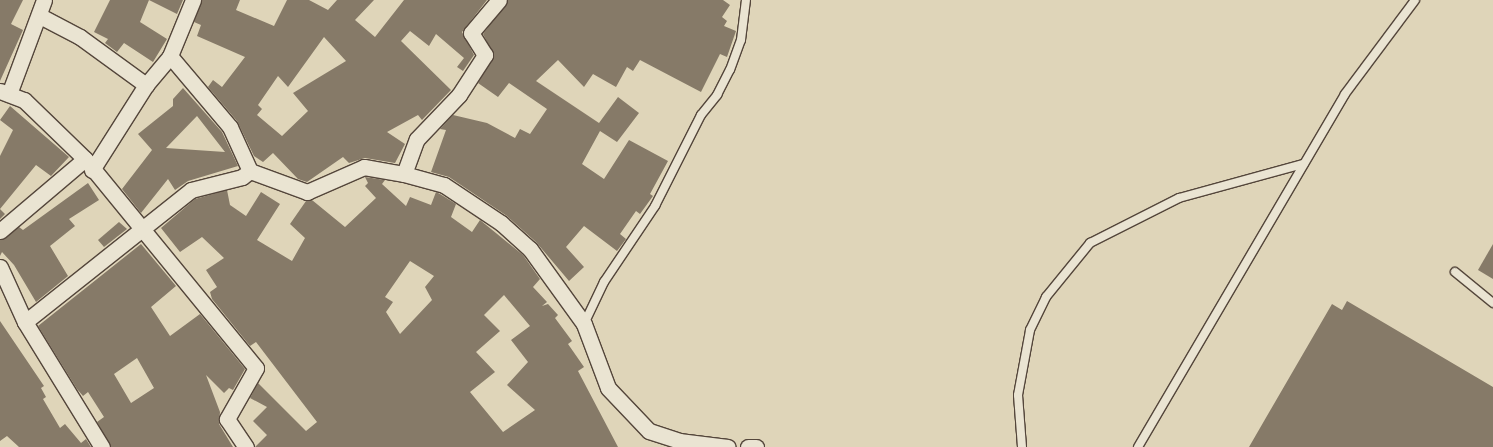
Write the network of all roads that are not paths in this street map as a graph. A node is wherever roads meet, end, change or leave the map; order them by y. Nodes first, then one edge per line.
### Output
1 (44, 0) edge
2 (193, 0) edge
3 (499, 0) edge
4 (746, 0) edge
5 (1415, 0) edge
6 (40, 16) junction
7 (170, 56) junction
8 (146, 85) junction
9 (4, 92) edge
10 (1303, 164) junction
11 (89, 165) junction
12 (250, 171) junction
13 (404, 174) junction
14 (140, 228) junction
15 (0, 231) edge
16 (0, 267) edge
17 (1455, 272) dead end
18 (1493, 303) edge
19 (25, 322) junction
20 (584, 324) junction
21 (707, 446) edge
22 (102, 447) edge
23 (246, 447) edge
24 (728, 447) edge
25 (748, 447) edge
26 (756, 447) edge
27 (1022, 447) edge
28 (1138, 447) edge

1 - 6 street
2 - 7 street
3 - 13 street
4 - 20 lane
5 - 10 lane
6 - 8 street
6 - 9 street
7 - 8 street
7 - 12 street
8 - 11 street
9 - 11 street
10 - 27 lane
10 - 28 lane
11 - 14 street
11 - 15 street
12 - 13 street
12 - 14 street
13 - 20 street
14 - 19 street
14 - 23 street
16 - 19 street
17 - 18 lane
19 - 22 street
20 - 21 street
21 - 24 street
25 - 26 street

